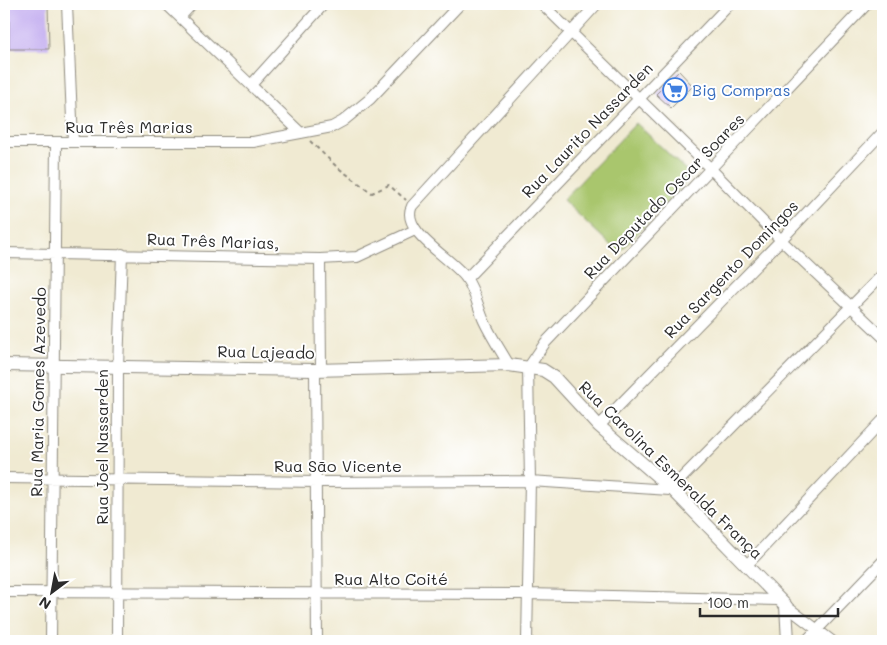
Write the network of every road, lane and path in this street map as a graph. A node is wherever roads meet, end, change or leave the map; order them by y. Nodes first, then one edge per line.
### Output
1 (67, 4) edge
2 (166, 4) edge
3 (192, 4) edge
4 (324, 4) edge
5 (460, 4) edge
6 (542, 4) edge
7 (597, 4) edge
8 (730, 4) edge
9 (867, 4) edge
10 (180, 17) junction
11 (571, 31) junction
12 (251, 85) junction
13 (638, 98) junction
14 (883, 132) edge
15 (301, 133) junction
16 (4, 142) edge
17 (56, 142) junction
18 (73, 142) junction
19 (711, 169) junction
20 (412, 206) junction
21 (415, 230) junction
22 (781, 240) junction
23 (54, 252) junction
24 (4, 253) edge
25 (122, 254) junction
26 (320, 259) junction
27 (883, 274) edge
28 (467, 278) junction
29 (852, 307) junction
30 (883, 337) edge
31 (4, 365) edge
32 (509, 365) junction
33 (55, 366) junction
34 (118, 367) junction
35 (528, 368) junction
36 (318, 370) junction
37 (883, 420) edge
38 (599, 426) junction
39 (4, 478) edge
40 (52, 478) junction
41 (117, 480) junction
42 (530, 481) junction
43 (317, 482) junction
44 (672, 489) junction
45 (883, 561) edge
46 (746, 566) junction
47 (4, 592) edge
48 (52, 592) junction
49 (117, 593) junction
50 (318, 594) junction
51 (528, 594) junction
52 (782, 603) junction
53 (816, 631) junction
54 (51, 641) edge
55 (117, 641) edge
56 (317, 641) edge
57 (528, 641) edge
58 (788, 641) edge
59 (806, 641) edge
60 (832, 641) edge

1 - 18 street
2 - 10 street
3 - 10 street
4 - 12 street
5 - 15 street
6 - 11 street
7 - 11 street
8 - 13 street, Rua Laurito Nassarden
9 - 19 street, Rua Deputado Oscar Soares
10 - 12 street
11 - 13 street
11 - 20 street
12 - 15 street
13 - 19 street
13 - 28 street, Rua Laurito Nassarden
14 - 22 street, Rua Sargento Domingos
15 - 18 street, Rua Três Marias
15 - 20 path
16 - 17 street, Rua Três Marias
17 - 18 street, Rua Três Marias
17 - 23 street, Rua Maria Gomes Azevedo
19 - 22 street
19 - 35 street, Rua Deputado Oscar Soares
20 - 21 street
21 - 26 street, Rua Três Marias,
21 - 28 street
22 - 29 street
22 - 38 street, Rua Sargento Domingos
23 - 24 street, Rua Três Marias,
23 - 25 street, Rua Três Marias,
23 - 33 street, Rua Maria Gomes Azevedo
25 - 26 street, Rua Três Marias,
25 - 34 street, Rua Joel Nassarden
26 - 36 street
27 - 29 street
28 - 32 street
29 - 30 street
29 - 44 street
31 - 33 street, Rua Lajeado
32 - 35 street, Rua Lajeado
32 - 36 street, Rua Lajeado
33 - 34 street, Rua Lajeado
33 - 40 street, Rua Maria Gomes Azevedo
34 - 36 street, Rua Lajeado
34 - 41 street, Rua Joel Nassarden
35 - 38 street, Rua Carolina Esmeralda França
35 - 42 street
36 - 43 street
37 - 46 street
38 - 44 street, Rua Carolina Esmeralda França
39 - 40 street, Rua São Vicente
40 - 41 street, Rua São Vicente
40 - 48 street, Rua Maria Gomes Azevedo
41 - 43 street, Rua São Vicente
41 - 49 street, Rua Joel Nassarden
42 - 43 street, Rua São Vicente
42 - 44 street, Rua São Vicente
42 - 51 street
43 - 50 street
44 - 46 street, Rua Carolina Esmeralda França
45 - 53 street
46 - 52 street, Rua Carolina Esmeralda França
47 - 48 street, Rua Alto Coité
48 - 49 street, Rua Alto Coité
48 - 54 street, Rua Maria Gomes Azevedo
49 - 50 street, Rua Alto Coité
49 - 55 street, Rua Joel Nassarden
50 - 51 street, Rua Alto Coité
50 - 56 street
51 - 52 street, Rua Alto Coité
51 - 57 street
52 - 53 street, Rua Carolina Esmeralda França
52 - 58 street
53 - 59 street
53 - 60 street, Rua Carolina Esmeralda França

